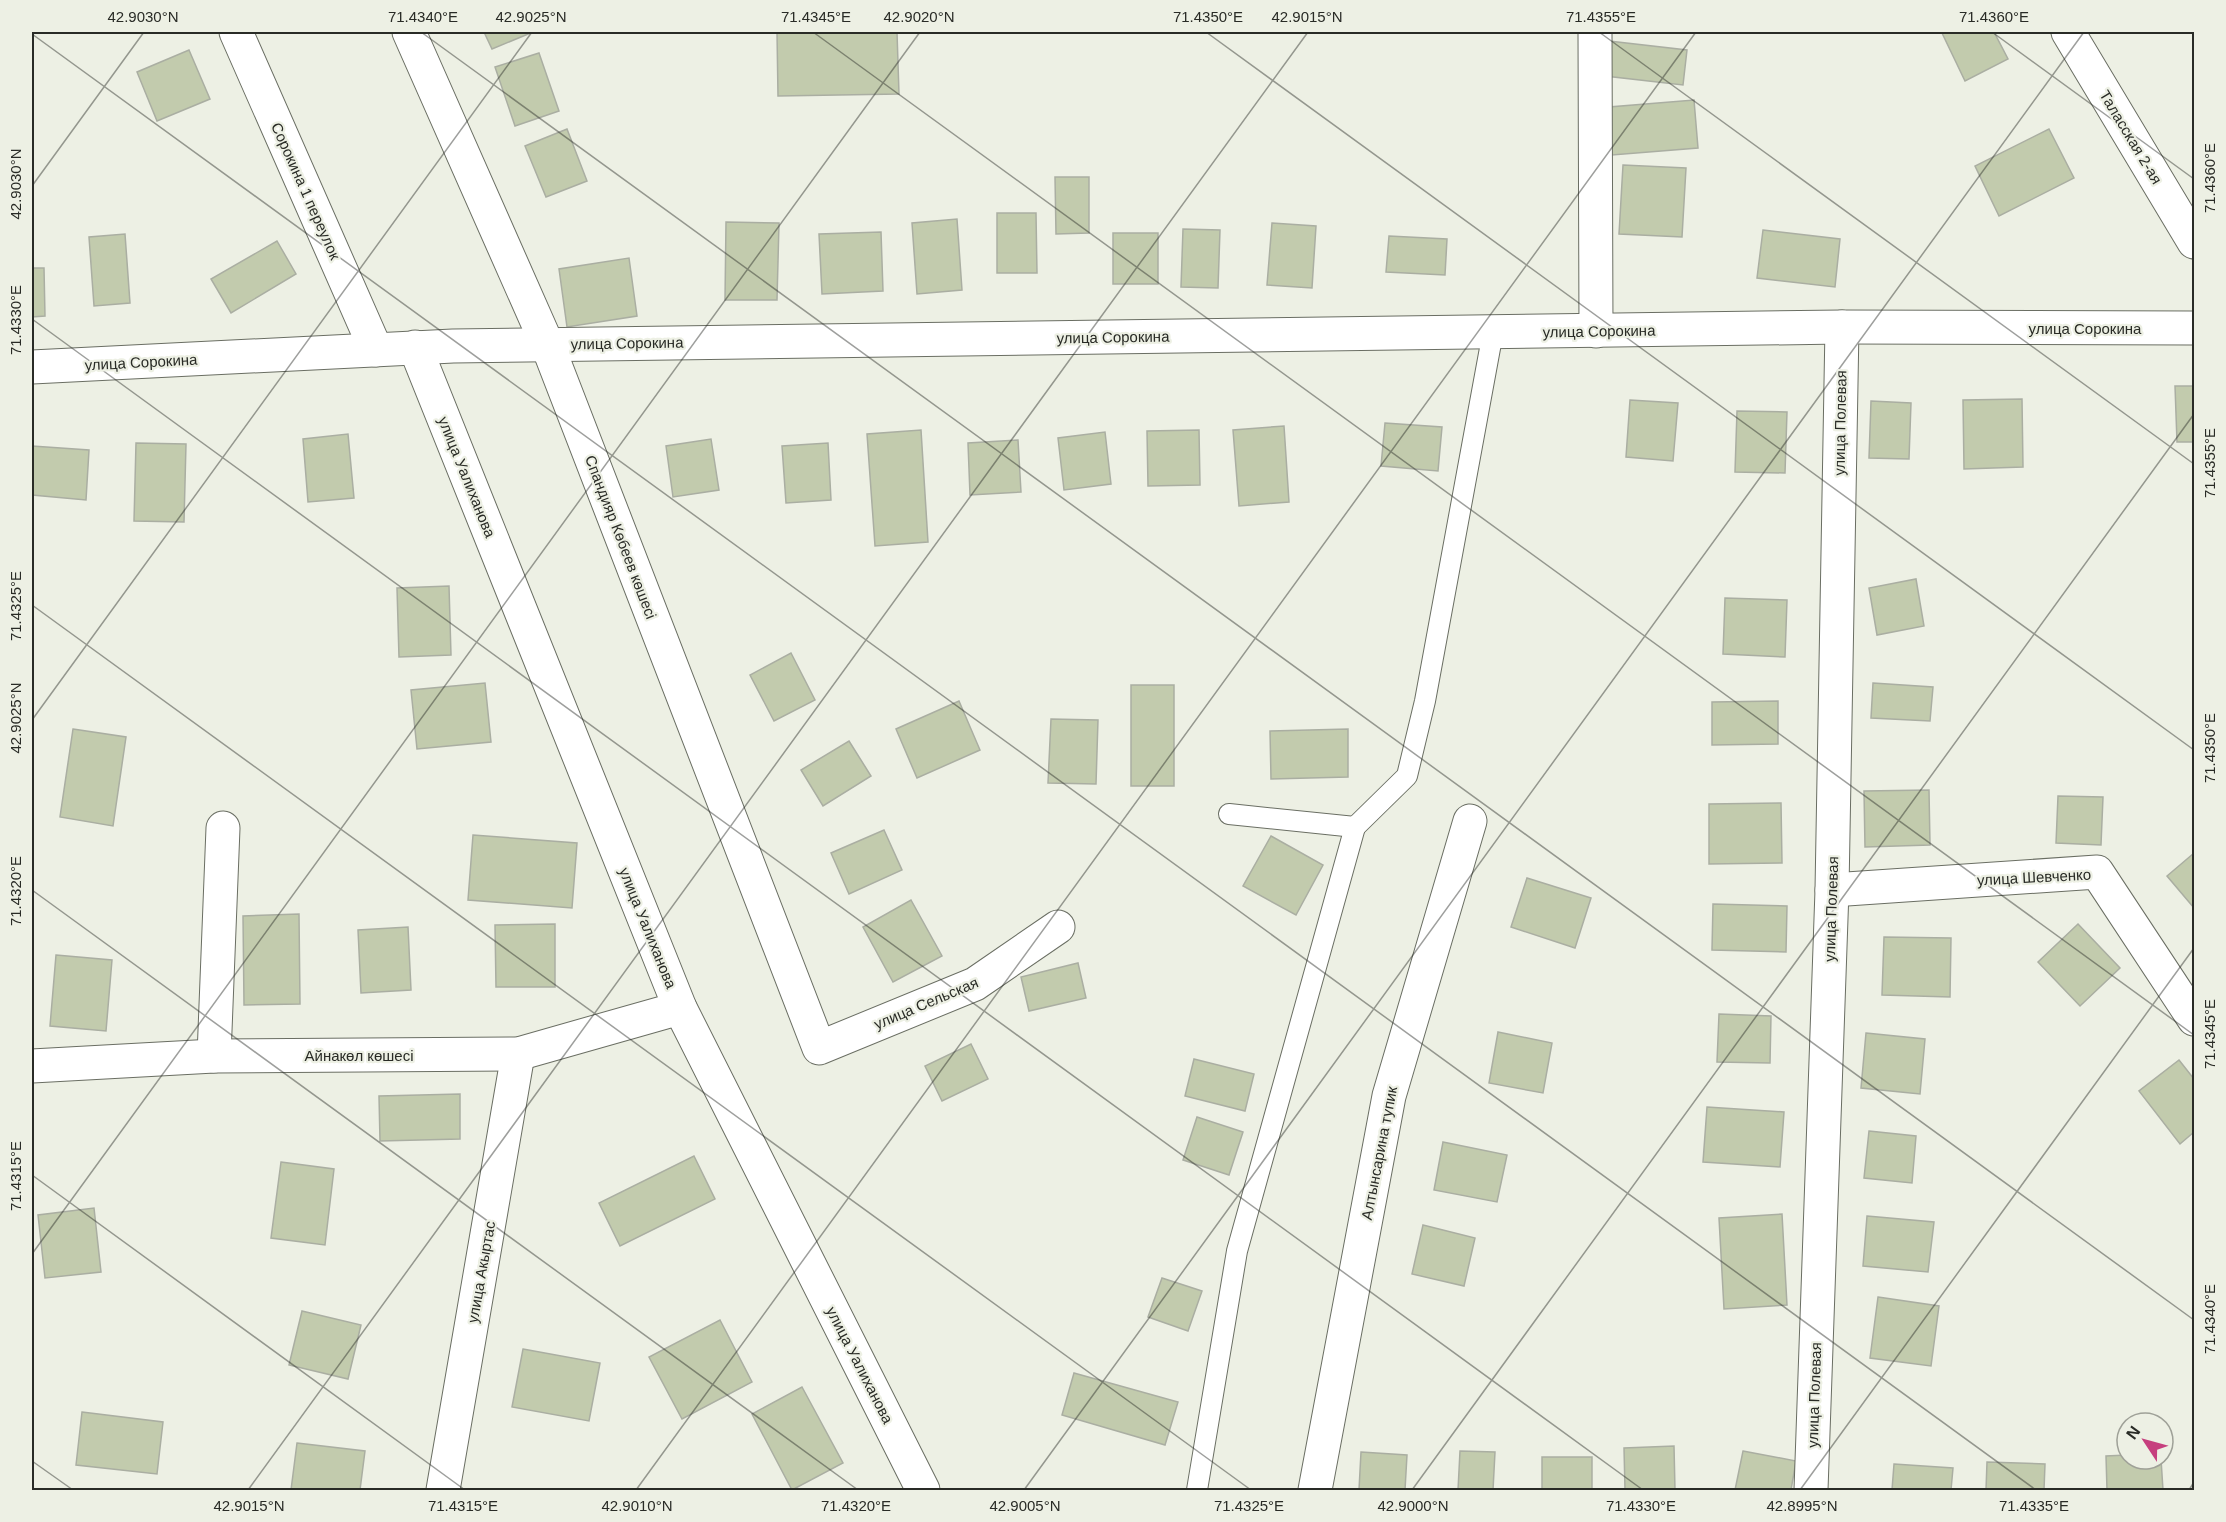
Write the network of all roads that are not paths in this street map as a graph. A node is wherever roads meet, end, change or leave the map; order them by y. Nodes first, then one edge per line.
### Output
1 (236, 32) edge
2 (409, 32) edge
3 (1595, 32) edge
4 (2068, 32) edge
5 (2194, 242) edge
6 (1842, 327) junction
7 (2194, 328) edge
8 (1596, 331) junction
9 (1493, 332) junction
10 (547, 344) junction
11 (415, 347) junction
12 (376, 350) junction
13 (32, 367) edge
14 (1229, 814) dead end
15 (1470, 821) dead end
16 (1355, 827) junction
17 (223, 828) dead end
18 (1832, 890) junction
19 (1058, 927) dead end
20 (680, 1008) junction
21 (2194, 1019) edge
22 (819, 1048) joint
23 (518, 1054) junction
24 (214, 1056) junction
25 (32, 1066) edge
26 (443, 1491) edge
27 (923, 1491) edge
28 (1197, 1491) edge
29 (1315, 1491) edge
30 (1811, 1491) edge

1 - 12 street, Сорокина 1 переулок
2 - 10 street, Спандияр Көбеев көшесі
3 - 8 street
4 - 5 street, Таласская 2-ая
6 - 7 street, улица Сорокина
6 - 8 street, улица Сорокина
6 - 18 street, улица Полевая
8 - 9 street, улица Сорокина
9 - 10 street, улица Сорокина
9 - 16 lane
10 - 11 street, улица Сорокина
10 - 22 street, Спандияр Көбеев көшесі
11 - 12 street, улица Сорокина
11 - 20 street, улица Уалиханова
12 - 13 street, улица Сорокина
14 - 16 lane
15 - 29 street, Алтынсарина тупик
16 - 28 lane
17 - 24 street
18 - 21 street, улица Шевченко
18 - 30 street, улица Полевая
19 - 22 street, улица Сельская
20 - 23 street, Айнакөл көшесі
20 - 27 street, улица Уалиханова
23 - 24 street, Айнакөл көшесі
23 - 26 street, улица Акыртас
24 - 25 street, Айнакөл көшесі

